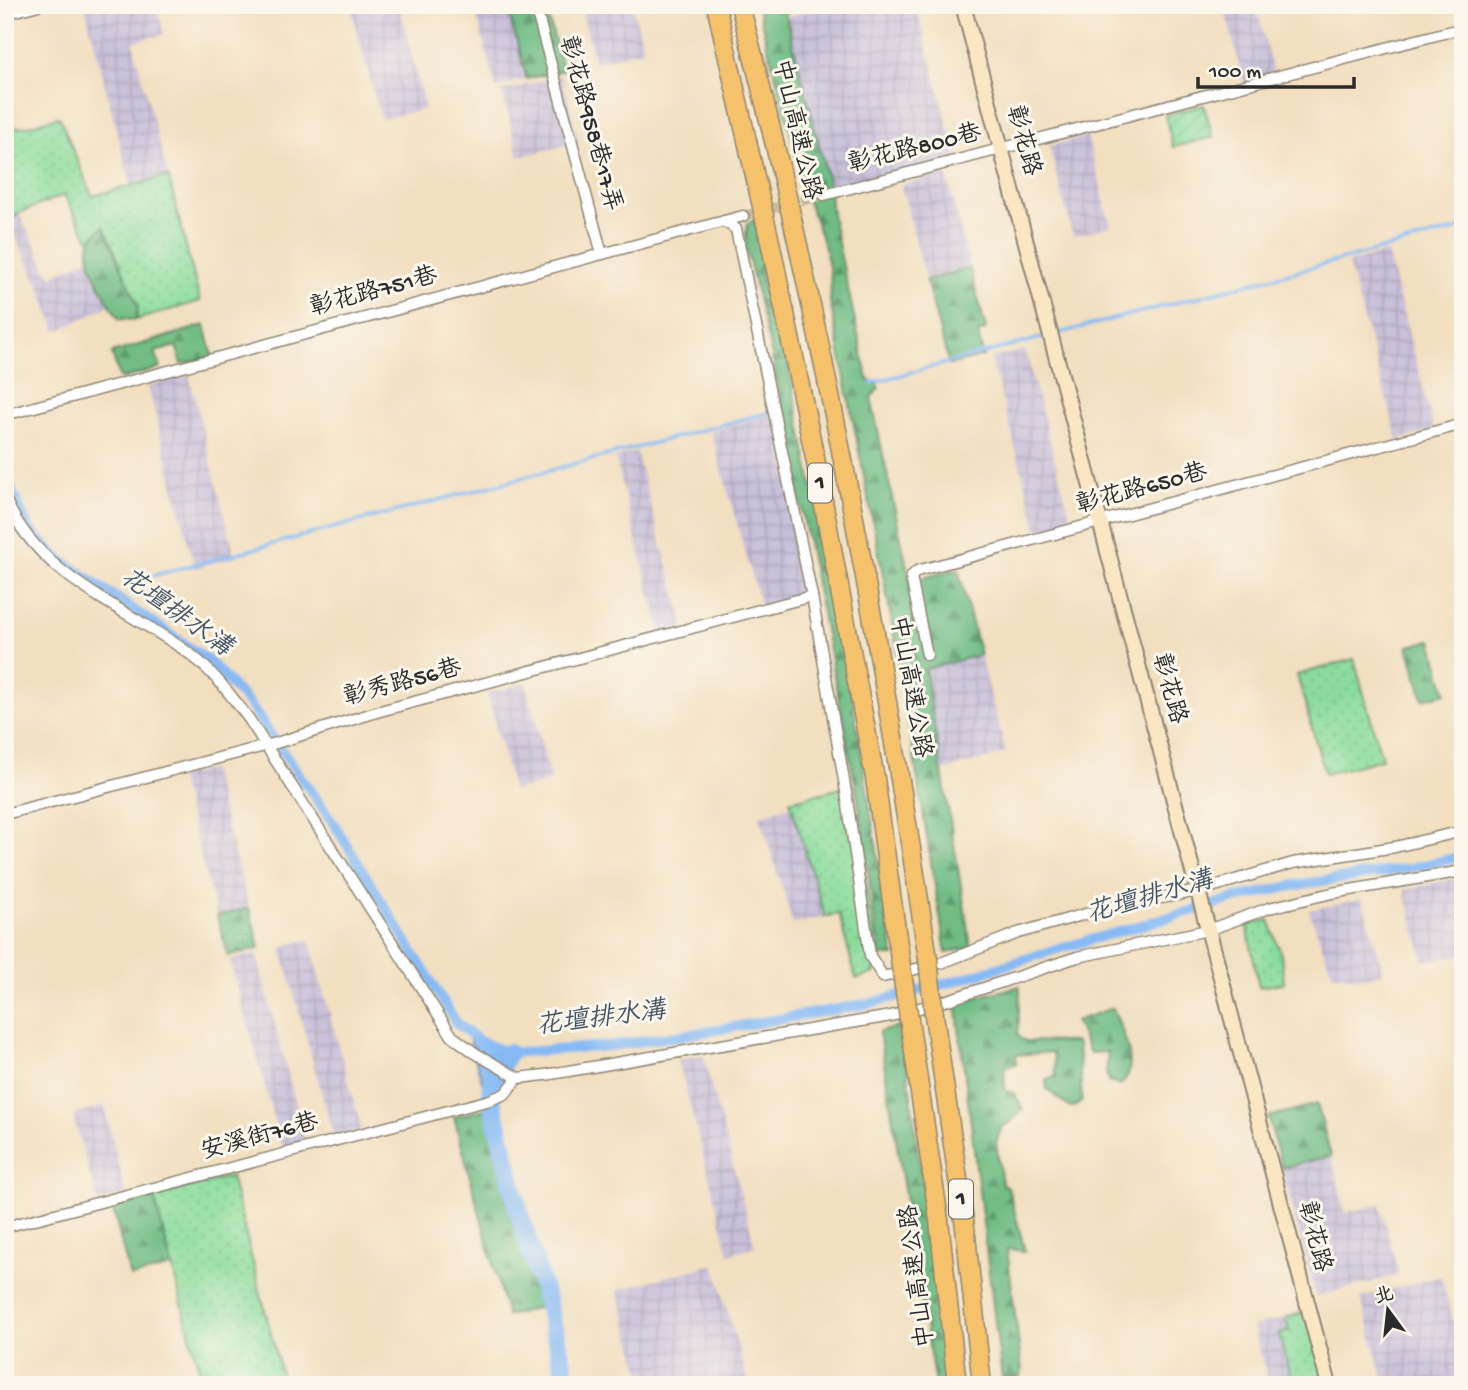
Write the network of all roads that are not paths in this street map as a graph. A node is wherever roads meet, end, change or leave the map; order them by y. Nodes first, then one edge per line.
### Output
1 (38, 5) edge
2 (535, 5) edge
3 (716, 5) edge
4 (740, 5) edge
5 (963, 5) edge
6 (5, 14) edge
7 (1463, 28) edge
8 (1001, 149) junction
9 (824, 195) tunnel mouth
10 (743, 216) tunnel mouth
11 (724, 221) junction
12 (602, 254) junction
13 (16, 412) dead end
14 (1463, 424) edge
15 (5, 499) edge
16 (1100, 523) junction
17 (812, 596) junction
18 (927, 655) dead end
19 (265, 746) junction
20 (5, 814) edge
21 (1463, 831) edge
22 (1463, 871) edge
23 (1199, 895) junction
24 (1207, 925) junction
25 (890, 973) junction
26 (518, 1078) junction
27 (5, 1227) edge
28 (957, 1385) edge
29 (982, 1385) edge
30 (1329, 1385) edge

1 - 6 street
2 - 12 street, 彰花路958巷17弄
3 - 25 highway, 中山高速公路 / 1
4 - 29 highway, 中山高速公路 / 1, bridge
5 - 8 street, 彰花路
7 - 8 street, 彰花路800巷
8 - 9 street, 彰花路800巷
8 - 16 street, 彰花路
10 - 11 street, 彰花路751巷
11 - 12 street, 彰花路751巷
11 - 17 street
12 - 13 street, 彰花路751巷
14 - 16 street, 彰花路650巷
15 - 19 street
16 - 18 street, 彰花路650巷
16 - 23 street, 彰花路
17 - 19 street, 彰秀路56巷
17 - 25 street
19 - 20 street, 彰秀路56巷
19 - 26 street
21 - 23 street
22 - 24 street
23 - 24 street, 彰花路
23 - 25 street
24 - 26 street
24 - 30 street, 彰花路
25 - 28 highway, 中山高速公路 / 1, bridge
26 - 27 street, 安溪街76巷

